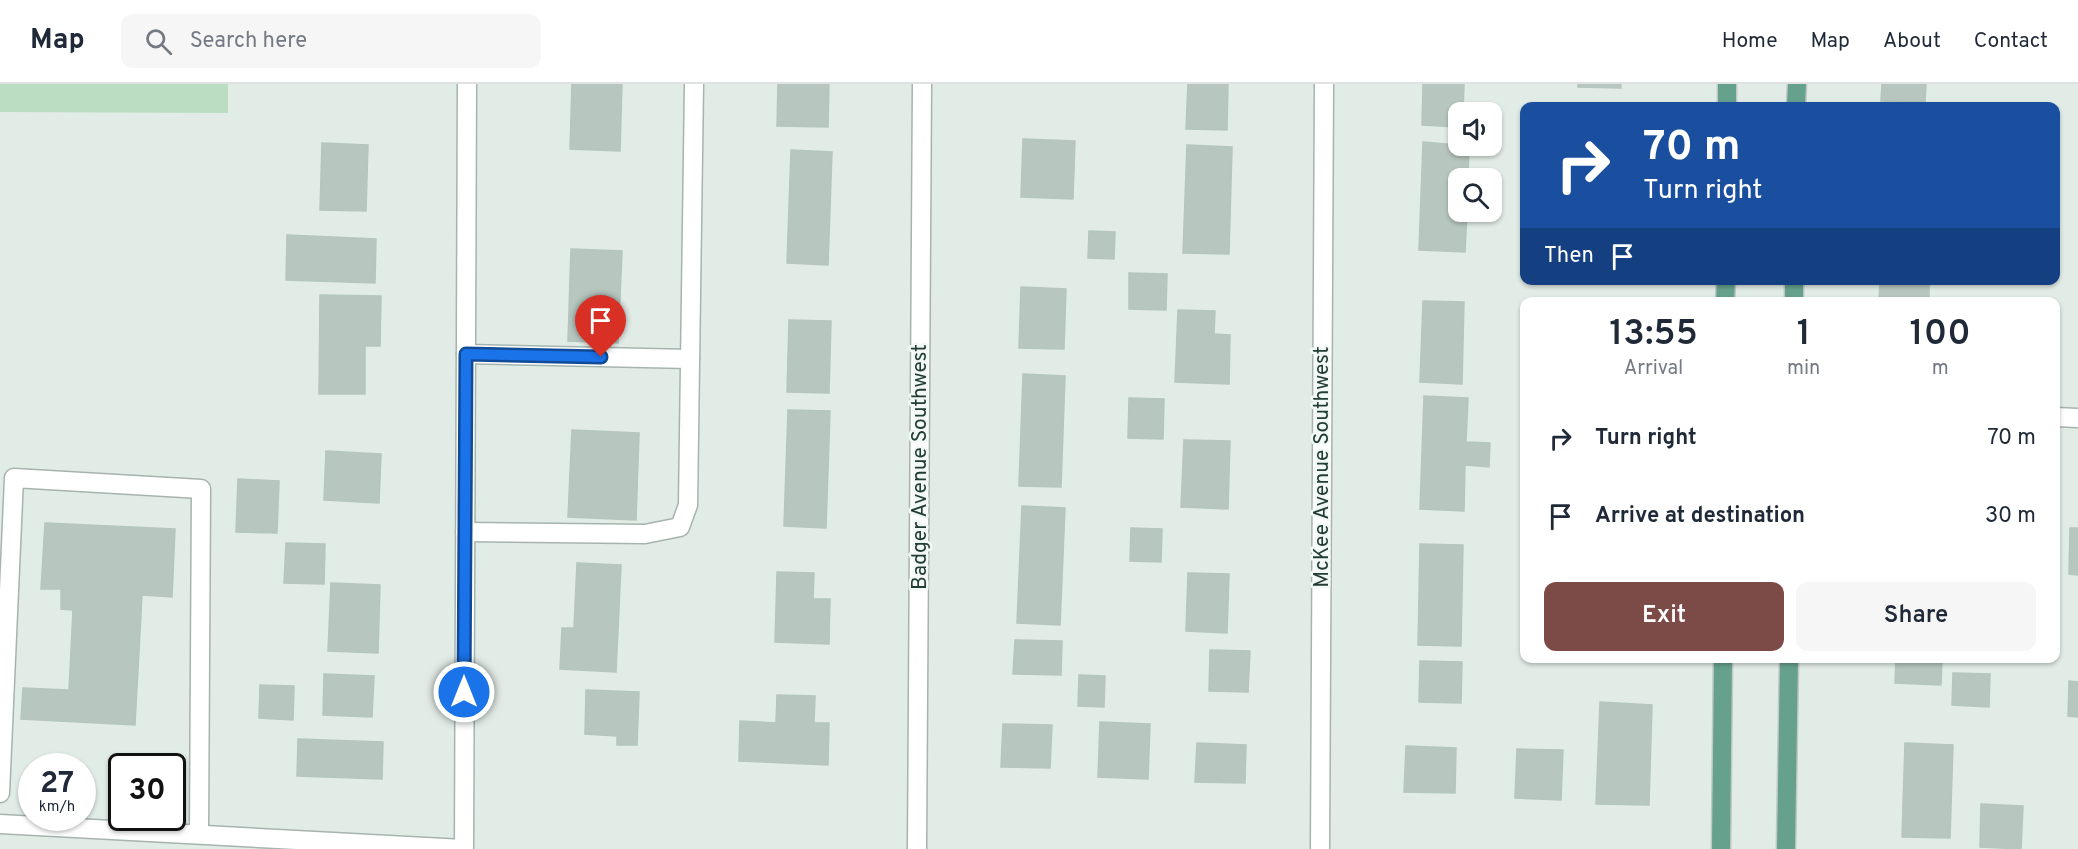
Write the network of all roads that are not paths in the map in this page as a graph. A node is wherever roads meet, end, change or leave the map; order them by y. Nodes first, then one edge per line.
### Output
1 (467, 84) edge
2 (694, 84) edge
3 (922, 84) edge
4 (1324, 84) edge
5 (1727, 84) edge
6 (1797, 84) edge
7 (1727, 102) edge
8 (1796, 102) edge
9 (466, 354) junction
10 (690, 359) junction
11 (2060, 417) edge
12 (2078, 417) edge
13 (7, 478) edge
14 (465, 532) junction
15 (1723, 663) edge
16 (1789, 663) edge
17 (0, 793) edge
18 (0, 824) edge
19 (208, 839) edge
20 (463, 849) edge
21 (917, 849) edge
22 (1320, 849) edge
23 (1721, 849) edge
24 (1786, 849) edge

1 - 9 street
2 - 10 street
3 - 21 street, Badger Avenue Southwest
4 - 22 street, McKee Avenue Southwest
5 - 7 main road
6 - 8 main road
9 - 10 street
9 - 14 street
10 - 14 street
11 - 12 street
13 - 17 street
13 - 19 street
14 - 20 street
15 - 23 main road
16 - 24 main road
18 - 19 street
19 - 20 street

